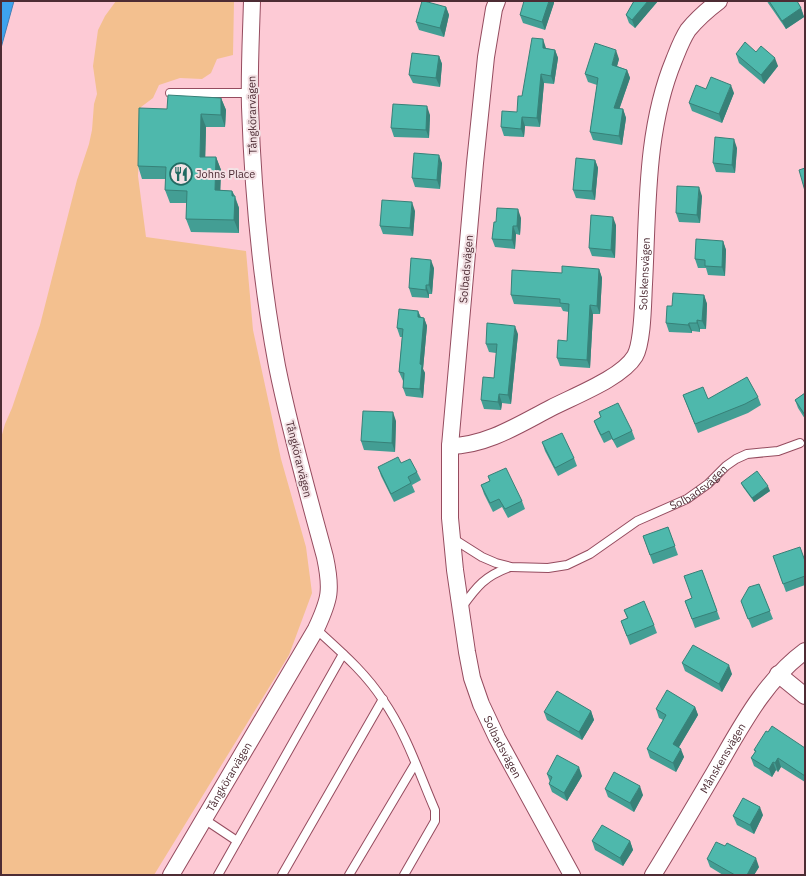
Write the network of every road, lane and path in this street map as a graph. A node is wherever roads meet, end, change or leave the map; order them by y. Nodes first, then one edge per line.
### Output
1 (252, 1) edge
2 (497, 1) edge
3 (719, 1) edge
4 (170, 92) dead end
5 (250, 93) junction
6 (800, 443) dead end
7 (450, 446) junction
8 (452, 538) junction
9 (510, 568) junction
10 (460, 609) junction
11 (316, 629) junction
12 (805, 651) edge
13 (343, 654) junction
14 (778, 674) junction
15 (805, 696) edge
16 (383, 699) junction
17 (415, 764) junction
18 (204, 819) junction
19 (237, 841) junction
20 (171, 875) edge
21 (218, 875) edge
22 (282, 875) edge
23 (349, 875) edge
24 (404, 875) edge
25 (572, 875) edge
26 (653, 875) edge

1 - 5 street, Tångkörarvägen
2 - 7 street, Solbadsvägen
3 - 7 street, Solskensvägen
4 - 5 lane
5 - 11 street, Tångkörarvägen
6 - 9 lane, Solbadsvägen
7 - 8 street, Solbadsvägen
8 - 9 lane, Solbadsvägen
8 - 10 street, Solbadsvägen
9 - 10 lane, Solbadsvägen
10 - 25 street, Solbadsvägen
11 - 13 lane
11 - 18 street, Tångkörarvägen
12 - 14 street, Månskensvägen
13 - 16 lane
13 - 19 lane
14 - 15 street
14 - 26 street, Månskensvägen
16 - 17 lane
16 - 22 lane
17 - 23 lane
17 - 24 lane
18 - 19 lane
18 - 20 street, Tångkörarvägen
19 - 21 lane

